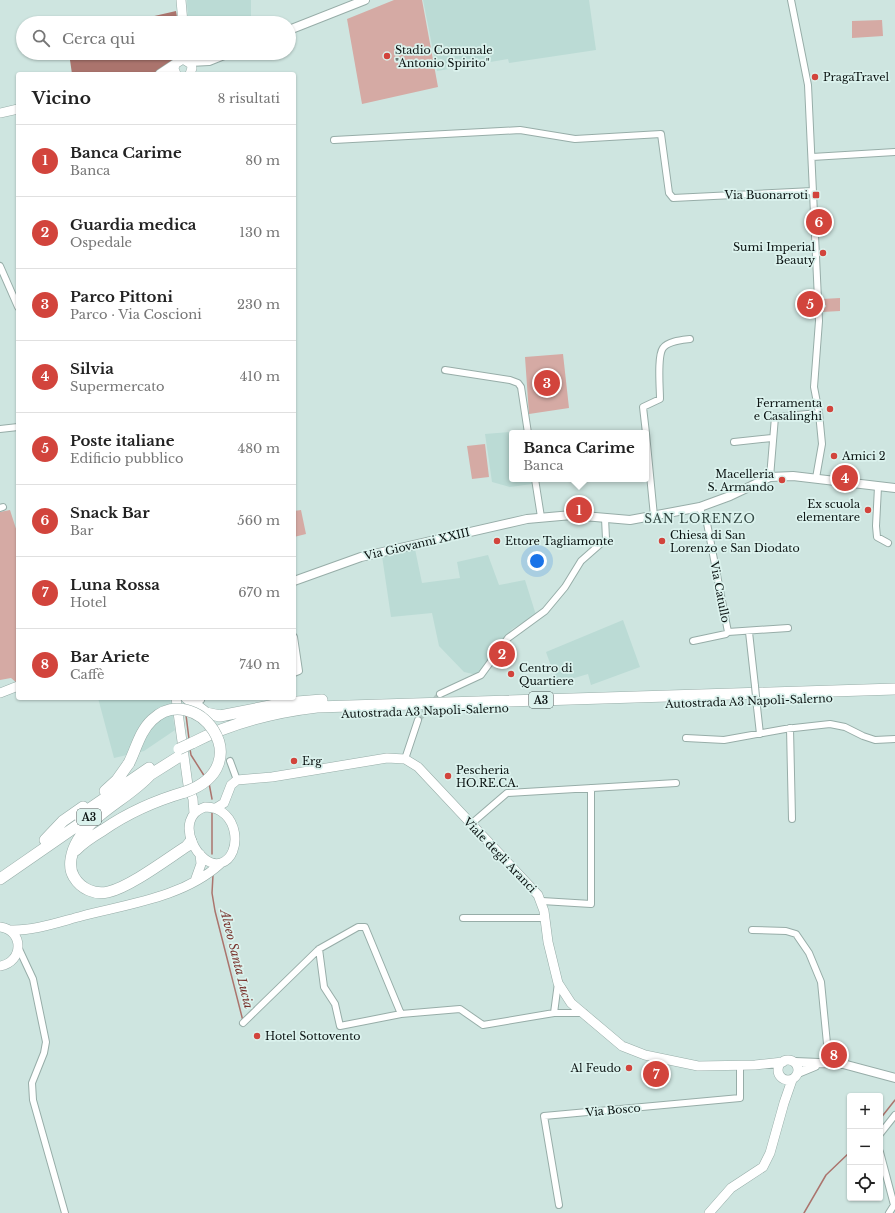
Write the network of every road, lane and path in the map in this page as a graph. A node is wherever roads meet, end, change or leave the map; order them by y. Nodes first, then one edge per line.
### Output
1 (181, 0) edge
2 (365, 0) edge
3 (792, 0) edge
4 (182, 16) edge
5 (296, 27) edge
6 (177, 60) edge
7 (178, 60) edge
8 (189, 60) edge
9 (209, 60) edge
10 (162, 72) edge
11 (175, 72) edge
12 (191, 72) edge
13 (194, 72) edge
14 (16, 109) edge
15 (0, 113) edge
16 (334, 140) dead end
17 (895, 152) edge
18 (812, 157) junction
19 (814, 191) junction
20 (0, 266) edge
21 (16, 302) edge
22 (690, 339) dead end
23 (445, 370) dead end
24 (819, 413) junction
25 (16, 427) edge
26 (0, 429) edge
27 (528, 430) edge
28 (646, 430) edge
29 (772, 438) junction
30 (734, 442) dead end
31 (649, 464) edge
32 (770, 477) junction
33 (816, 478) junction
34 (536, 482) edge
35 (878, 488) junction
36 (895, 488) edge
37 (700, 507) junction
38 (654, 516) junction
39 (542, 517) junction
40 (604, 518) junction
41 (888, 542) dead end
42 (296, 580) edge
43 (788, 628) dead end
44 (728, 632) junction
45 (749, 632) junction
46 (693, 641) dead end
47 (296, 651) edge
48 (296, 672) edge
49 (16, 687) edge
50 (895, 689) edge
51 (0, 693) edge
52 (895, 696) edge
53 (443, 698) junction
54 (176, 700) edge
55 (189, 700) edge
56 (418, 720) tunnel mouth
57 (790, 728) junction
58 (760, 734) junction
59 (686, 738) dead end
60 (895, 739) edge
61 (192, 746) junction
62 (179, 753) junction
63 (405, 758) junction
64 (230, 761) dead end
65 (150, 775) junction
66 (237, 780) junction
67 (676, 783) dead end
68 (591, 788) junction
69 (189, 796) junction
70 (228, 796) junction
71 (205, 807) junction
72 (216, 808) junction
73 (194, 814) junction
74 (229, 818) junction
75 (792, 819) dead end
76 (470, 824) junction
77 (45, 840) junction
78 (191, 841) junction
79 (200, 854) junction
80 (71, 858) junction
81 (220, 864) junction
82 (0, 871) edge
83 (0, 879) edge
84 (195, 880) junction
85 (542, 901) junction
86 (463, 918) dead end
87 (545, 918) junction
88 (0, 927) edge
89 (30, 929) junction
90 (10, 930) junction
91 (752, 930) dead end
92 (19, 947) junction
93 (319, 950) junction
94 (10, 963) junction
95 (25, 963) junction
96 (0, 966) edge
97 (558, 984) junction
98 (554, 1013) junction
99 (585, 1013) junction
100 (401, 1014) junction
101 (243, 1023) dead end
102 (783, 1062) junction
103 (795, 1062) junction
104 (827, 1064) junction
105 (740, 1066) junction
106 (755, 1066) junction
107 (788, 1076) junction
108 (895, 1078) edge
109 (895, 1115) edge
110 (883, 1130) edge
111 (883, 1164) edge
112 (559, 1205) dead end
113 (64, 1213) edge
114 (709, 1213) edge
115 (889, 1213) edge

1 - 4 main road
2 - 5 street
3 - 18 street
6 - 10 main road
7 - 11 main road
8 - 12 main road
9 - 13 street
14 - 15 main road
16 - 19 street
17 - 18 street
18 - 19 street
19 - 24 street
20 - 21 street
22 - 28 street
23 - 27 street
24 - 29 street
24 - 33 street
25 - 26 street
29 - 30 street
29 - 32 street
31 - 38 street
32 - 33 street
32 - 37 street, Via Giovanni XXIII
33 - 35 street
34 - 39 street
35 - 36 street
35 - 41 street
37 - 38 street, Via Giovanni XXIII
37 - 44 street, Via Catullo
38 - 40 street, Via Giovanni XXIII
39 - 40 street, Via Giovanni XXIII
39 - 42 street, Via Giovanni XXIII
40 - 53 street
43 - 45 street, Via Catullo
44 - 45 street, Via Catullo
44 - 46 street, Via Catullo
45 - 58 street, bridge
47 - 48 street
49 - 51 main road
50 - 53 highway, Autostrada A3 Napoli-Salerno / A3
52 - 61 highway, Autostrada A3 Napoli-Salerno / A3
53 - 55 highway
53 - 61 highway, Autostrada A3 Napoli-Salerno / A3
54 - 69 main road
56 - 63 street
57 - 58 street
57 - 60 street
57 - 75 street
58 - 59 street
61 - 62 highway, Autostrada A3 Napoli-Salerno / A3
62 - 65 highway, Autostrada A3 Napoli-Salerno / A3
62 - 77 highway, Autostrada A3 Napoli-Salerno / A3
63 - 66 main road
63 - 76 main road, Viale degli Aranci
64 - 66 street
65 - 80 highway
65 - 83 highway, Autostrada A3 Napoli-Salerno / A3
66 - 70 main road
67 - 68 street
68 - 76 street
68 - 85 street
69 - 71 main road
69 - 73 main road
69 - 77 highway, bridge
69 - 80 highway
70 - 72 main road
70 - 74 main road
71 - 72 main road
71 - 73 main road
72 - 74 main road
73 - 78 main road
74 - 81 main road
76 - 85 main road, Viale degli Aranci
77 - 82 highway, Autostrada A3 Napoli-Salerno / A3
78 - 79 main road
78 - 80 highway
79 - 81 main road
79 - 84 main road
81 - 84 main road
84 - 89 main road
85 - 87 main road, Viale degli Aranci
86 - 87 street
87 - 97 main road, Viale degli Aranci
88 - 90 main road
89 - 90 main road
89 - 92 main road
90 - 92 main road
91 - 104 street
92 - 94 main road
92 - 95 street
93 - 100 street
93 - 100 street
93 - 101 street
94 - 95 street
94 - 96 main road
95 - 113 street
97 - 98 street
97 - 99 main road, Viale degli Aranci
98 - 99 street
98 - 100 street
99 - 105 main road, Viale degli Aranci
102 - 103 main road
102 - 106 main road
102 - 107 main road
103 - 104 street
103 - 107 main road
104 - 107 street
104 - 108 street
105 - 106 main road, Viale degli Aranci
105 - 112 street, Via Bosco
106 - 107 main road
107 - 114 main road
109 - 110 street
111 - 115 street

